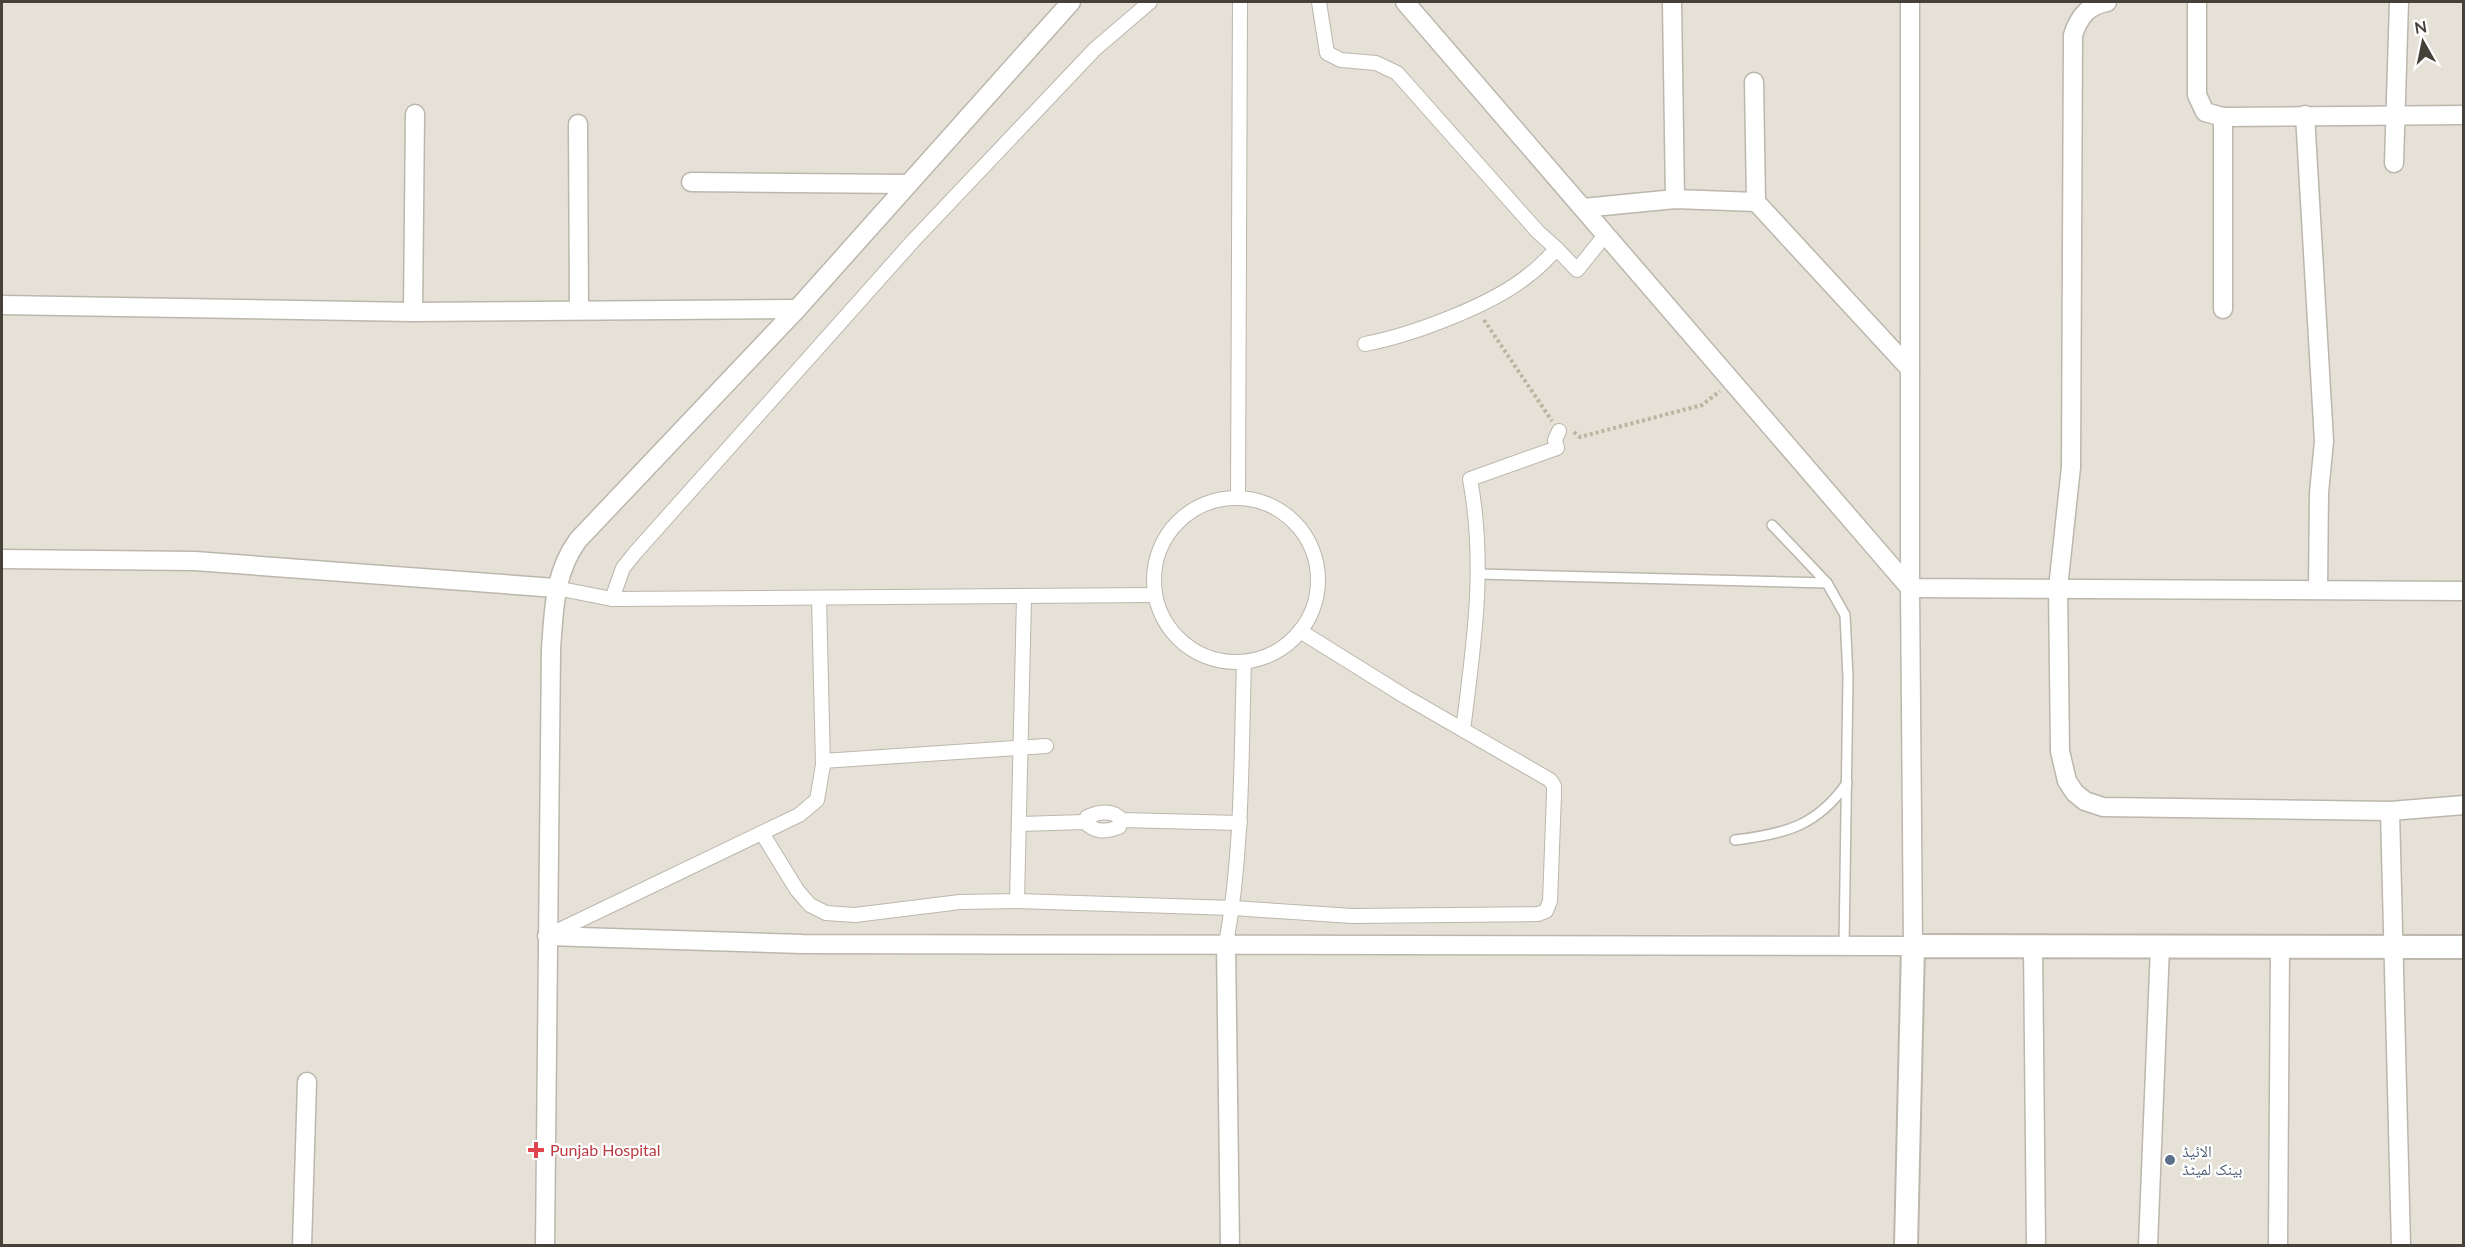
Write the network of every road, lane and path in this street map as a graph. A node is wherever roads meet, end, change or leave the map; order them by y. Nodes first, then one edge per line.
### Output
1 (1071, 2) edge
2 (1150, 2) edge
3 (1240, 2) edge
4 (1319, 2) edge
5 (1405, 2) edge
6 (1672, 2) edge
7 (1910, 2) edge
8 (2107, 2) edge
9 (2197, 2) edge
10 (2399, 2) edge
11 (1754, 82) dead end
12 (415, 114) dead end
13 (2396, 114) junction
14 (2305, 115) junction
15 (2463, 115) edge
16 (2223, 117) junction
17 (578, 124) dead end
18 (2394, 163) dead end
19 (691, 182) dead end
20 (907, 184) junction
21 (1675, 199) junction
22 (1756, 202) junction
23 (1583, 208) junction
24 (1606, 234) junction
25 (1557, 249) junction
26 (2, 305) edge
27 (1475, 307) junction
28 (797, 309) junction
29 (2223, 309) dead end
30 (579, 310) junction
31 (413, 312) junction
32 (1365, 344) dead end
33 (1910, 369) junction
34 (1732, 381) junction
35 (1559, 431) junction
36 (1238, 498) junction
37 (1772, 525) dead end
38 (2, 559) edge
39 (1479, 574) junction
40 (1827, 583) junction
41 (556, 588) junction
42 (1910, 588) junction
43 (2058, 588) junction
44 (2318, 590) junction
45 (2463, 591) edge
46 (1155, 595) junction
47 (1024, 597) junction
48 (819, 598) junction
49 (612, 599) junction
50 (1300, 631) junction
51 (1244, 662) junction
52 (1463, 730) junction
53 (1046, 746) dead end
54 (1021, 747) junction
55 (823, 761) junction
56 (1847, 783) junction
57 (2463, 806) edge
58 (2390, 811) junction
59 (1020, 824) junction
60 (1240, 824) junction
61 (762, 833) junction
62 (1735, 840) dead end
63 (1017, 901) junction
64 (1233, 908) junction
65 (547, 936) junction
66 (1226, 944) junction
67 (1844, 946) junction
68 (1913, 946) junction
69 (2033, 946) junction
70 (2160, 946) junction
71 (2280, 947) junction
72 (2394, 947) junction
73 (2463, 947) edge
74 (307, 1082) dead end
75 (302, 1245) edge
76 (545, 1245) edge
77 (1230, 1245) edge
78 (1906, 1245) edge
79 (2036, 1245) edge
80 (2148, 1245) edge
81 (2278, 1245) edge
82 (2401, 1245) edge

1 - 20 street
2 - 49 street
3 - 36 street
4 - 25 street
5 - 23 street
6 - 21 street
7 - 33 street
8 - 43 street
9 - 16 street
10 - 13 street
11 - 22 street
12 - 31 street
13 - 14 street
13 - 15 street
13 - 18 street
14 - 16 street
14 - 44 street
16 - 29 street
17 - 30 street
19 - 20 street
20 - 28 street
21 - 22 street
21 - 23 street
22 - 33 street
23 - 24 street
24 - 25 street
24 - 34 street
25 - 27 street
26 - 31 street
27 - 32 street
27 - 35 path
28 - 30 street
28 - 41 street
30 - 31 street
33 - 42 street
34 - 35 path
34 - 42 street
35 - 39 street
36 - 46 street
36 - 50 street
37 - 40 lane
38 - 41 street
39 - 40 lane
39 - 52 street
40 - 56 lane
41 - 49 street
41 - 65 street
42 - 43 street
42 - 68 street
43 - 44 street
43 - 58 street
44 - 45 street
46 - 47 street
46 - 51 street
47 - 48 street
47 - 54 street
48 - 49 street
48 - 55 street
50 - 51 street
50 - 52 street
51 - 60 street
52 - 64 street
53 - 54 street
54 - 55 street
54 - 59 street
55 - 61 street
56 - 62 lane
56 - 67 lane
57 - 58 street
58 - 72 street
59 - 60 street
59 - 63 street
60 - 64 street
61 - 63 street
61 - 65 street
63 - 64 street
64 - 66 street
65 - 66 street
65 - 76 street
66 - 67 street
66 - 77 street
67 - 68 street
68 - 69 street
68 - 78 street
69 - 70 street
69 - 79 street
70 - 71 street
70 - 80 street
71 - 72 street
71 - 81 street
72 - 73 street
72 - 82 street
74 - 75 street

